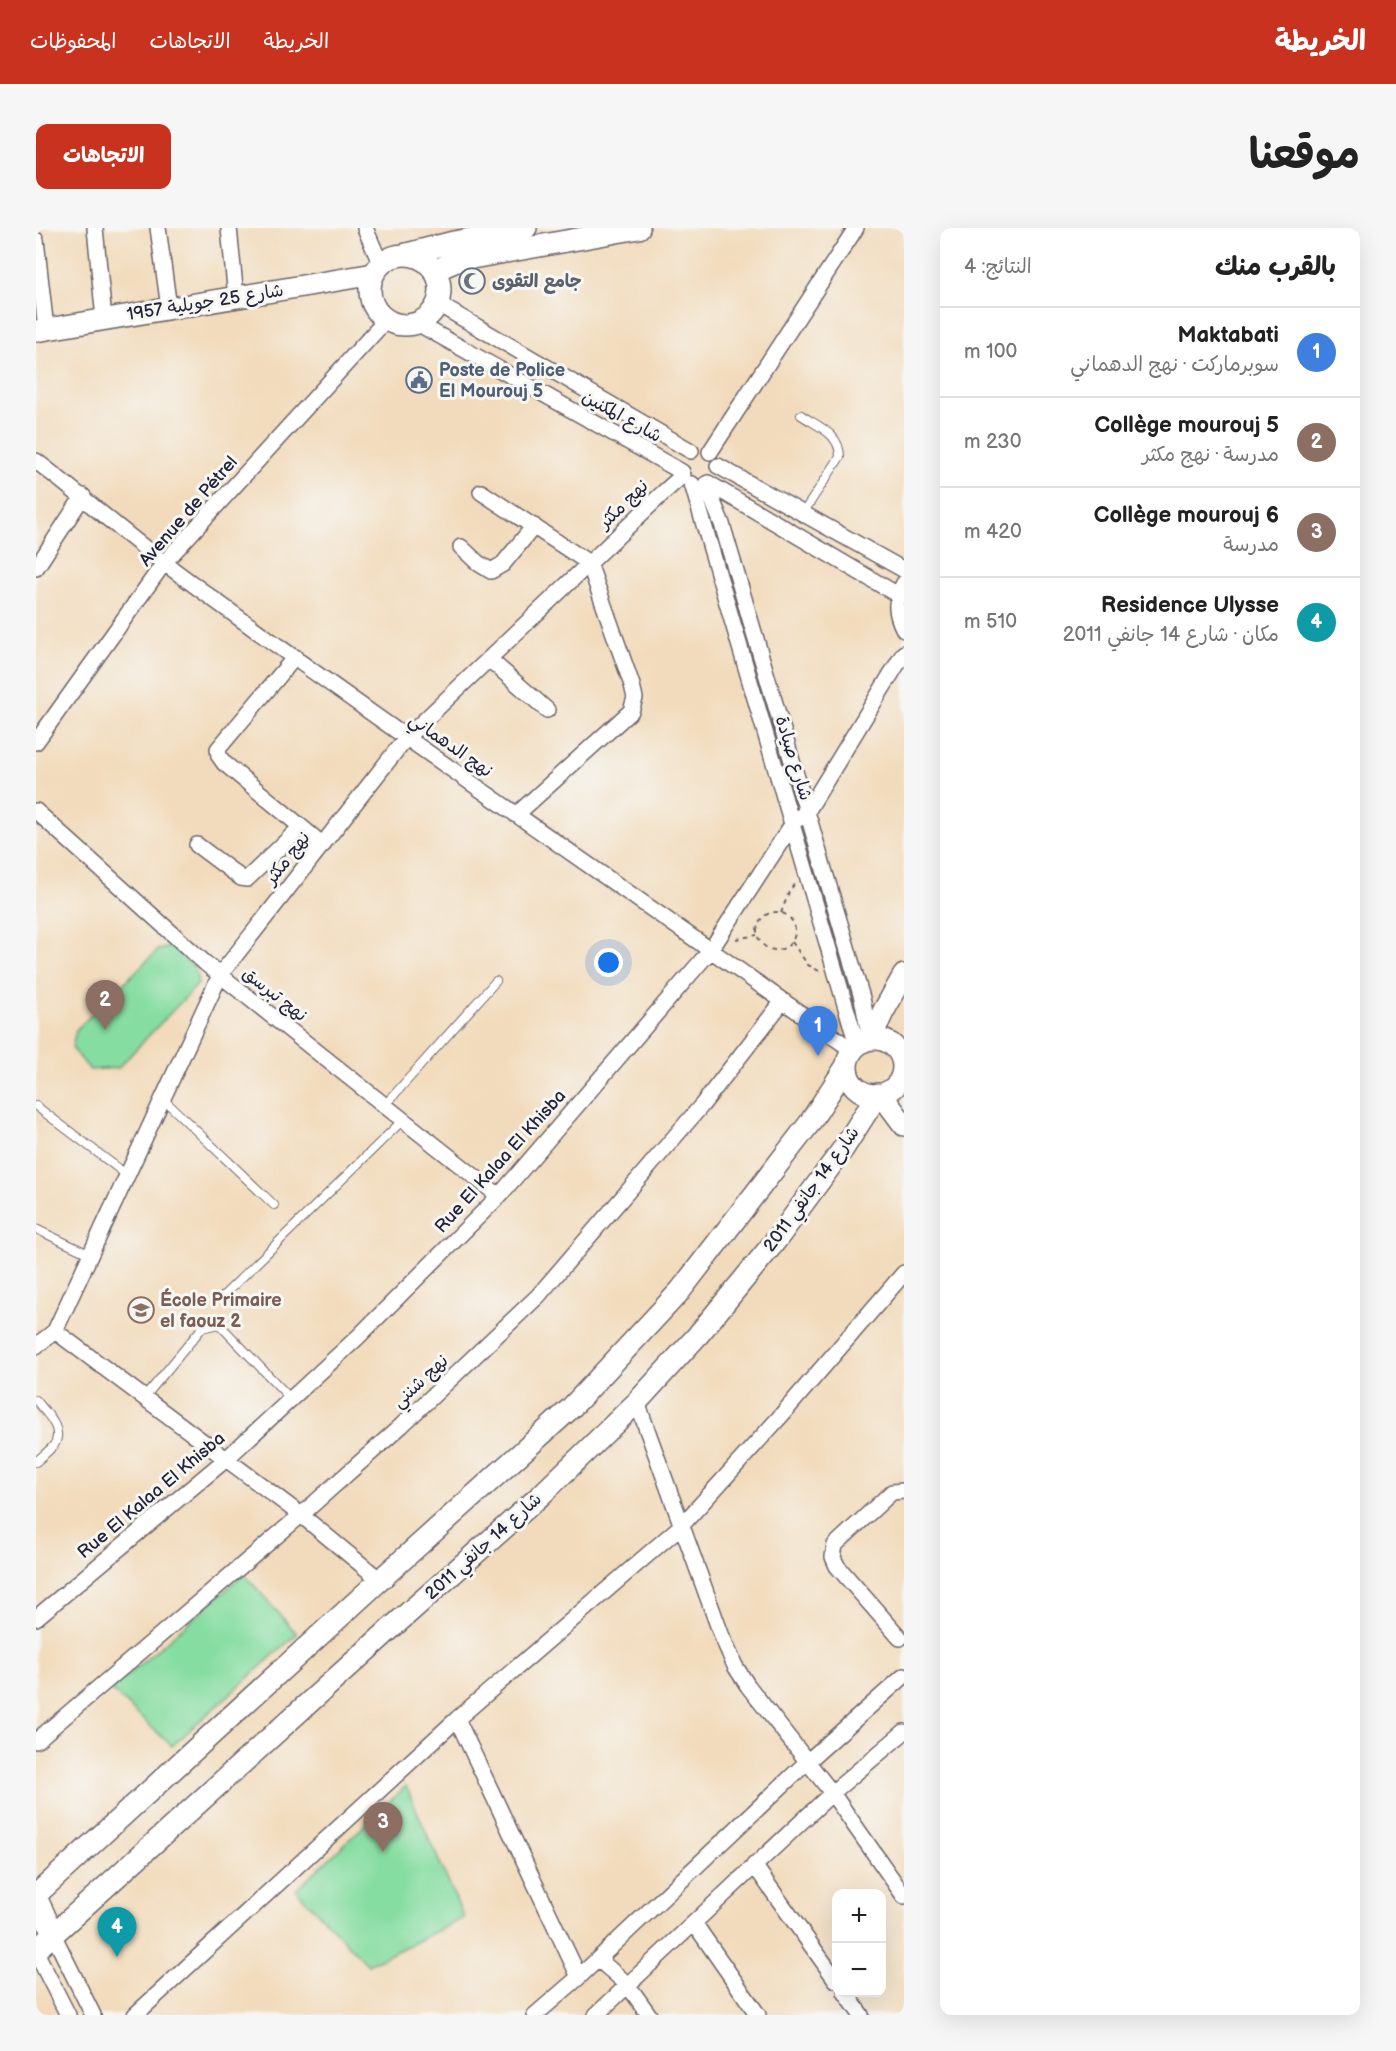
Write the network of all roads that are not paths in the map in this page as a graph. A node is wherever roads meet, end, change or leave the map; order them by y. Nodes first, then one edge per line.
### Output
1 (95, 228) edge
2 (158, 228) edge
3 (229, 228) edge
4 (365, 228) edge
5 (526, 228) edge
6 (639, 228) edge
7 (856, 228) edge
8 (36, 240) edge
9 (385, 265) junction
10 (435, 271) junction
11 (236, 297) junction
12 (438, 304) junction
13 (169, 308) junction
14 (104, 319) junction
15 (387, 320) junction
16 (417, 324) junction
17 (41, 330) edge
18 (801, 415) dead end
19 (692, 451) junction
20 (714, 459) junction
21 (36, 461) edge
22 (694, 480) junction
23 (481, 492) dead end
24 (83, 496) junction
25 (803, 513) junction
26 (534, 526) junction
27 (461, 547) dead end
28 (164, 563) junction
29 (589, 563) junction
30 (37, 564) edge
31 (904, 570) edge
32 (901, 589) edge
33 (904, 630) edge
34 (904, 653) edge
35 (295, 657) junction
36 (489, 659) junction
37 (547, 710) dead end
38 (42, 718) edge
39 (406, 738) junction
40 (36, 742) edge
41 (808, 810) junction
42 (36, 811) edge
43 (516, 815) junction
44 (793, 823) junction
45 (301, 827) junction
46 (197, 845) dead end
47 (322, 845) junction
48 (710, 951) junction
49 (220, 975) junction
50 (904, 975) edge
51 (496, 981) dead end
52 (783, 1001) junction
53 (859, 1048) junction
54 (903, 1070) edge
55 (880, 1094) junction
56 (162, 1098) junction
57 (384, 1105) junction
58 (36, 1106) edge
59 (403, 1120) junction
60 (904, 1125) edge
61 (127, 1175) junction
62 (500, 1196) junction
63 (274, 1205) dead end
64 (36, 1229) edge
65 (91, 1255) junction
66 (904, 1273) edge
67 (224, 1295) dead end
68 (55, 1331) junction
69 (36, 1346) edge
70 (144, 1398) junction
71 (291, 1399) junction
72 (36, 1400) edge
73 (638, 1402) junction
74 (225, 1460) junction
75 (36, 1462) edge
76 (904, 1491) edge
77 (301, 1515) junction
78 (682, 1525) junction
79 (380, 1580) junction
80 (36, 1617) edge
81 (900, 1638) dead end
82 (904, 1676) edge
83 (457, 1719) junction
84 (904, 1732) edge
85 (36, 1741) edge
86 (807, 1762) junction
87 (832, 1793) junction
88 (754, 1865) junction
89 (36, 1896) edge
90 (904, 1896) edge
91 (694, 1923) junction
92 (54, 1935) junction
93 (36, 1951) edge
94 (598, 1959) junction
95 (832, 1973) edge
96 (579, 1977) junction
97 (627, 1984) junction
98 (848, 1997) edge
99 (68, 2015) edge
100 (93, 2015) edge
101 (135, 2015) edge
102 (535, 2015) edge
103 (596, 2015) edge
104 (648, 2015) edge
105 (758, 2015) edge
106 (861, 2015) edge

1 - 14 street
2 - 13 street
3 - 11 street
4 - 9 street
5 - 9 street, شارع 25 جويلية 1957
6 - 10 street
7 - 20 street
8 - 17 street
9 - 10 street
9 - 11 street, شارع 25 جويلية 1957
9 - 15 street
10 - 12 street
11 - 13 street, شارع 25 جويلية 1957
12 - 16 street
12 - 19 street, شارع المكنين
13 - 14 street, شارع 25 جويلية 1957
14 - 17 street, شارع 25 جويلية 1957
15 - 16 street
15 - 28 street, Avenue de Pétrel
16 - 22 street, شارع المكنين
18 - 25 lane
19 - 20 street
19 - 22 street
20 - 22 street
20 - 25 street
21 - 24 street, نهج الدهماني
22 - 29 street, نهج مكثر
22 - 32 street, شارع المكنين
22 - 41 street, شارع صيادة
22 - 44 street, شارع صيادة
23 - 26 street
24 - 28 street, نهج الدهماني
24 - 30 street
25 - 31 street
26 - 27 street
26 - 29 street
28 - 35 street, نهج الدهماني
28 - 38 street, Avenue de Pétrel
29 - 36 street, نهج مكثر
29 - 43 street
32 - 33 street
34 - 41 street, Rue El Kalaa El Khisba
35 - 39 street, نهج الدهماني
35 - 45 street
36 - 37 street
36 - 39 street, نهج مكثر
38 - 40 street, Avenue de Pétrel
39 - 43 street, نهج الدهماني
39 - 47 street, نهج مكثر
41 - 44 street, Rue El Kalaa El Khisba
41 - 53 street, شارع صيادة
42 - 49 street, نهج تبرسق
43 - 48 street, نهج الدهماني
44 - 48 street, Rue El Kalaa El Khisba
44 - 53 street, شارع صيادة
45 - 46 street
45 - 47 street
47 - 49 street, نهج مكثر
48 - 52 street, نهج الدهماني
48 - 62 street, Rue El Kalaa El Khisba
49 - 56 street, نهج مكثر
49 - 57 street, نهج تبرسق
50 - 53 street
51 - 57 lane
52 - 53 street, نهج الدهماني
52 - 77 street, نهج شنني
53 - 54 street
53 - 55 street
53 - 79 street
54 - 55 street
55 - 60 street
55 - 73 street, شارع 14 جانفي 2011
56 - 61 street, نهج مكثر
56 - 63 lane
57 - 59 street, نهج تبرسق
58 - 61 lane
59 - 62 street, نهج تبرسق
59 - 67 lane
61 - 65 street, نهج مكثر
62 - 71 street, Rue El Kalaa El Khisba
64 - 65 lane
65 - 68 street, نهج مكثر
66 - 78 street
68 - 69 street, نهج مكثر
68 - 70 street
70 - 71 lane
70 - 74 street
71 - 74 street, Rue El Kalaa El Khisba
72 - 75 lane
73 - 78 street
73 - 92 street, شارع 14 جانفي 2011
74 - 77 street
74 - 80 street, Rue El Kalaa El Khisba
76 - 81 street
77 - 79 street
77 - 85 street, نهج شنني
78 - 83 street
78 - 86 street
79 - 89 street
82 - 86 street
83 - 96 street
83 - 101 street
84 - 87 street
86 - 87 street
86 - 94 street
87 - 88 street
87 - 90 street
88 - 91 street
88 - 95 street
89 - 92 street
91 - 97 street
91 - 105 street
92 - 93 street, شارع 14 جانفي 2011
92 - 100 street
93 - 99 street
94 - 96 street
94 - 97 street
96 - 102 street
97 - 103 street
97 - 104 street
98 - 106 street

